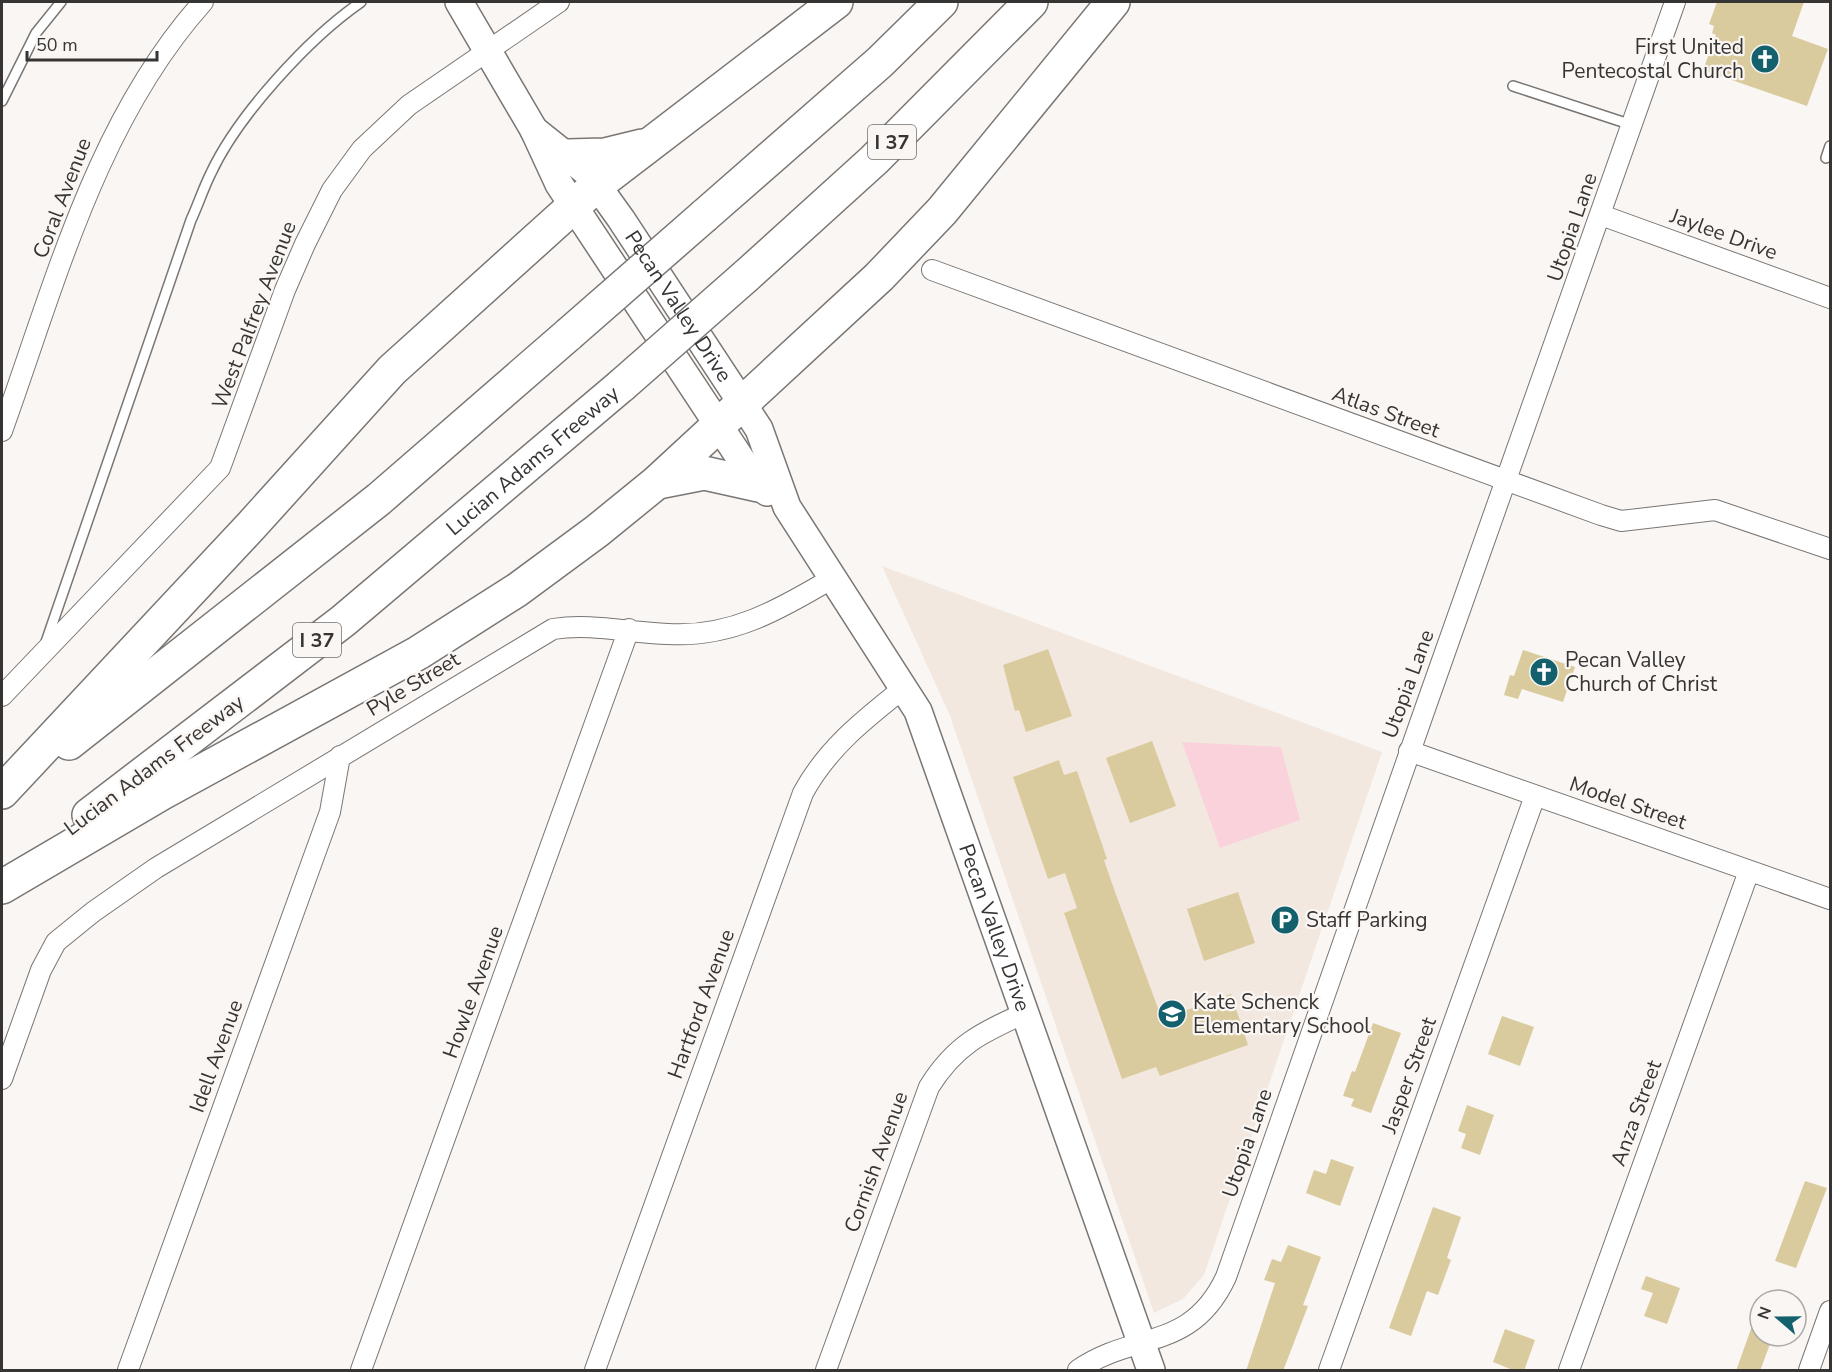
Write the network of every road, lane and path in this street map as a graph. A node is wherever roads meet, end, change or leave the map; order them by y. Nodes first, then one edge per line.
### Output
1 (61, 2) edge
2 (203, 2) edge
3 (361, 2) edge
4 (459, 2) edge
5 (560, 2) edge
6 (836, 2) edge
7 (941, 2) edge
8 (1031, 2) edge
9 (1113, 2) edge
10 (1676, 2) edge
11 (489, 49) junction
12 (1513, 87) dead end
13 (2, 101) edge
14 (1632, 125) junction
15 (534, 130) junction
16 (650, 144) junction
17 (1830, 146) edge
18 (568, 156) junction
19 (1826, 158) dead end
20 (585, 195) junction
21 (1601, 215) junction
22 (932, 270) dead end
23 (1830, 298) edge
24 (742, 404) junction
25 (718, 426) junction
26 (2, 430) edge
27 (1508, 482) junction
28 (656, 483) junction
29 (758, 484) junction
30 (787, 507) junction
31 (1830, 549) edge
32 (831, 579) junction
33 (629, 629) junction
34 (41, 656) junction
35 (904, 687) junction
36 (2, 696) edge
37 (1409, 752) junction
38 (340, 756) junction
39 (2, 793) edge
40 (1535, 796) junction
41 (1749, 871) junction
42 (2, 884) edge
43 (1830, 900) edge
44 (1025, 1013) junction
45 (2, 1079) edge
46 (1830, 1311) edge
47 (1141, 1343) junction
48 (128, 1371) edge
49 (361, 1371) edge
50 (595, 1371) edge
51 (826, 1371) edge
52 (1078, 1371) edge
53 (1151, 1371) edge
54 (1329, 1371) edge
55 (1569, 1371) edge
56 (1809, 1371) edge

1 - 13 lane
2 - 26 street, Coral Avenue
3 - 34 lane
4 - 11 main road, Pecan Valley Drive
5 - 11 street, West Palfrey Avenue
6 - 16 highway
7 - 39 highway, bridge
8 - 42 highway, Lucian Adams Freeway / I 37, bridge
9 - 24 highway
10 - 14 street, Utopia Lane
11 - 15 main road, Pecan Valley Drive
11 - 34 street, West Palfrey Avenue
12 - 14 lane
14 - 21 street, Utopia Lane
15 - 18 main road, Pecan Valley Drive
15 - 20 main road, Pecan Valley Drive
16 - 18 highway
16 - 20 highway
17 - 19 lane
18 - 20 main road, Pecan Valley Drive
20 - 24 main road, Pecan Valley Drive
20 - 25 main road, Pecan Valley Drive
20 - 39 highway
21 - 23 street, Jaylee Drive
21 - 27 street, Utopia Lane
22 - 27 street, Atlas Street
24 - 25 highway
24 - 30 main road, Pecan Valley Drive
25 - 28 highway
25 - 29 main road, Pecan Valley Drive
27 - 31 street, Atlas Street
27 - 37 street, Utopia Lane
28 - 29 highway
28 - 42 highway
29 - 30 main road, Pecan Valley Drive
30 - 32 main road, Pecan Valley Drive
32 - 33 street, Pyle Street
32 - 35 main road, Pecan Valley Drive
33 - 38 street, Pyle Street
33 - 49 street, Howle Avenue
34 - 36 street
35 - 44 main road, Pecan Valley Drive
35 - 50 street, Hartford Avenue
37 - 40 street, Model Street
37 - 47 street, Utopia Lane
38 - 45 street, Pyle Street
38 - 48 street, Idell Avenue
40 - 41 street, Model Street
40 - 54 street, Jasper Street
41 - 43 street, Model Street
41 - 55 street, Anza Street
44 - 47 main road, Pecan Valley Drive
44 - 51 street, Cornish Avenue
46 - 56 street
47 - 52 street, Utopia Lane
47 - 53 main road, Pecan Valley Drive

